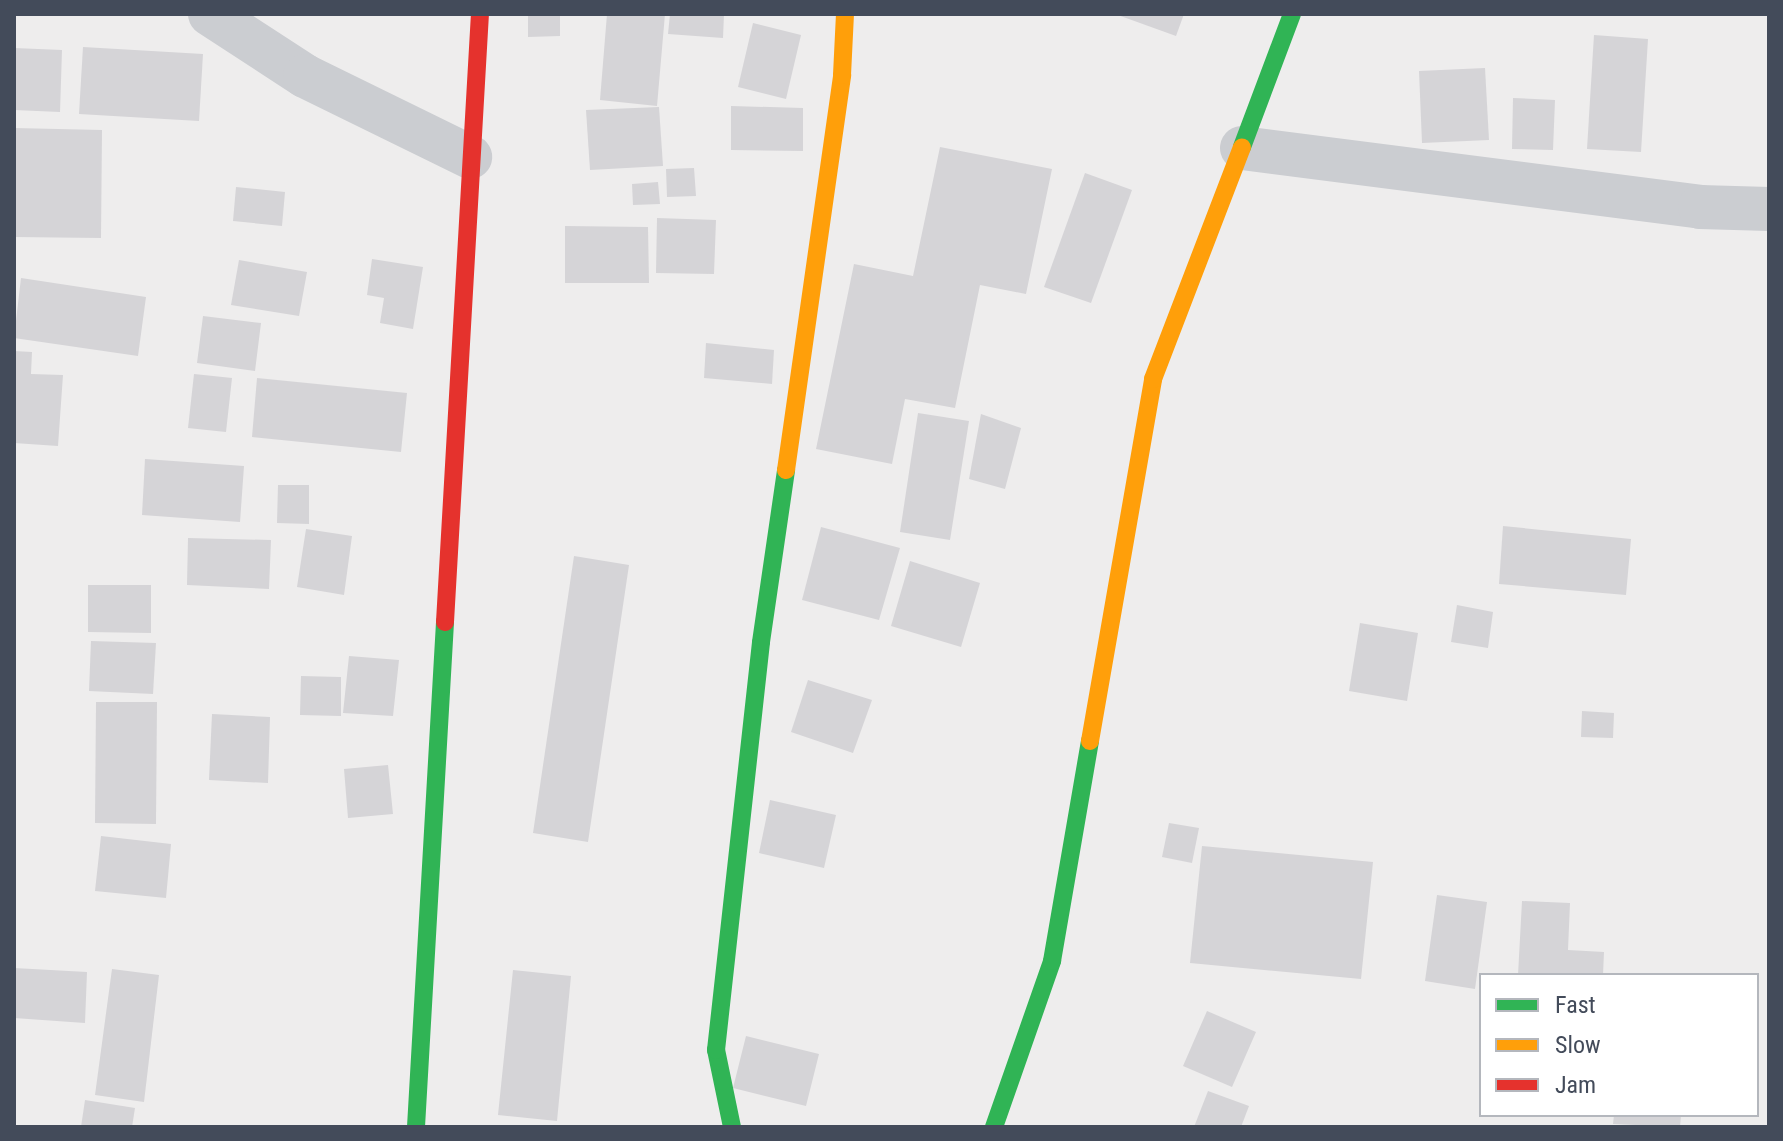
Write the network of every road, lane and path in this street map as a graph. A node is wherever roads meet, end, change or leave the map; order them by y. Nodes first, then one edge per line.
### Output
1 (210, 14) edge
2 (480, 14) edge
3 (845, 14) edge
4 (1292, 14) edge
5 (1242, 148) junction
6 (470, 157) junction
7 (1769, 209) edge
8 (416, 1127) edge
9 (732, 1127) edge
10 (994, 1127) edge

1 - 6 street
2 - 6 street
3 - 9 street
4 - 5 street
5 - 7 street
5 - 10 street
6 - 8 street

